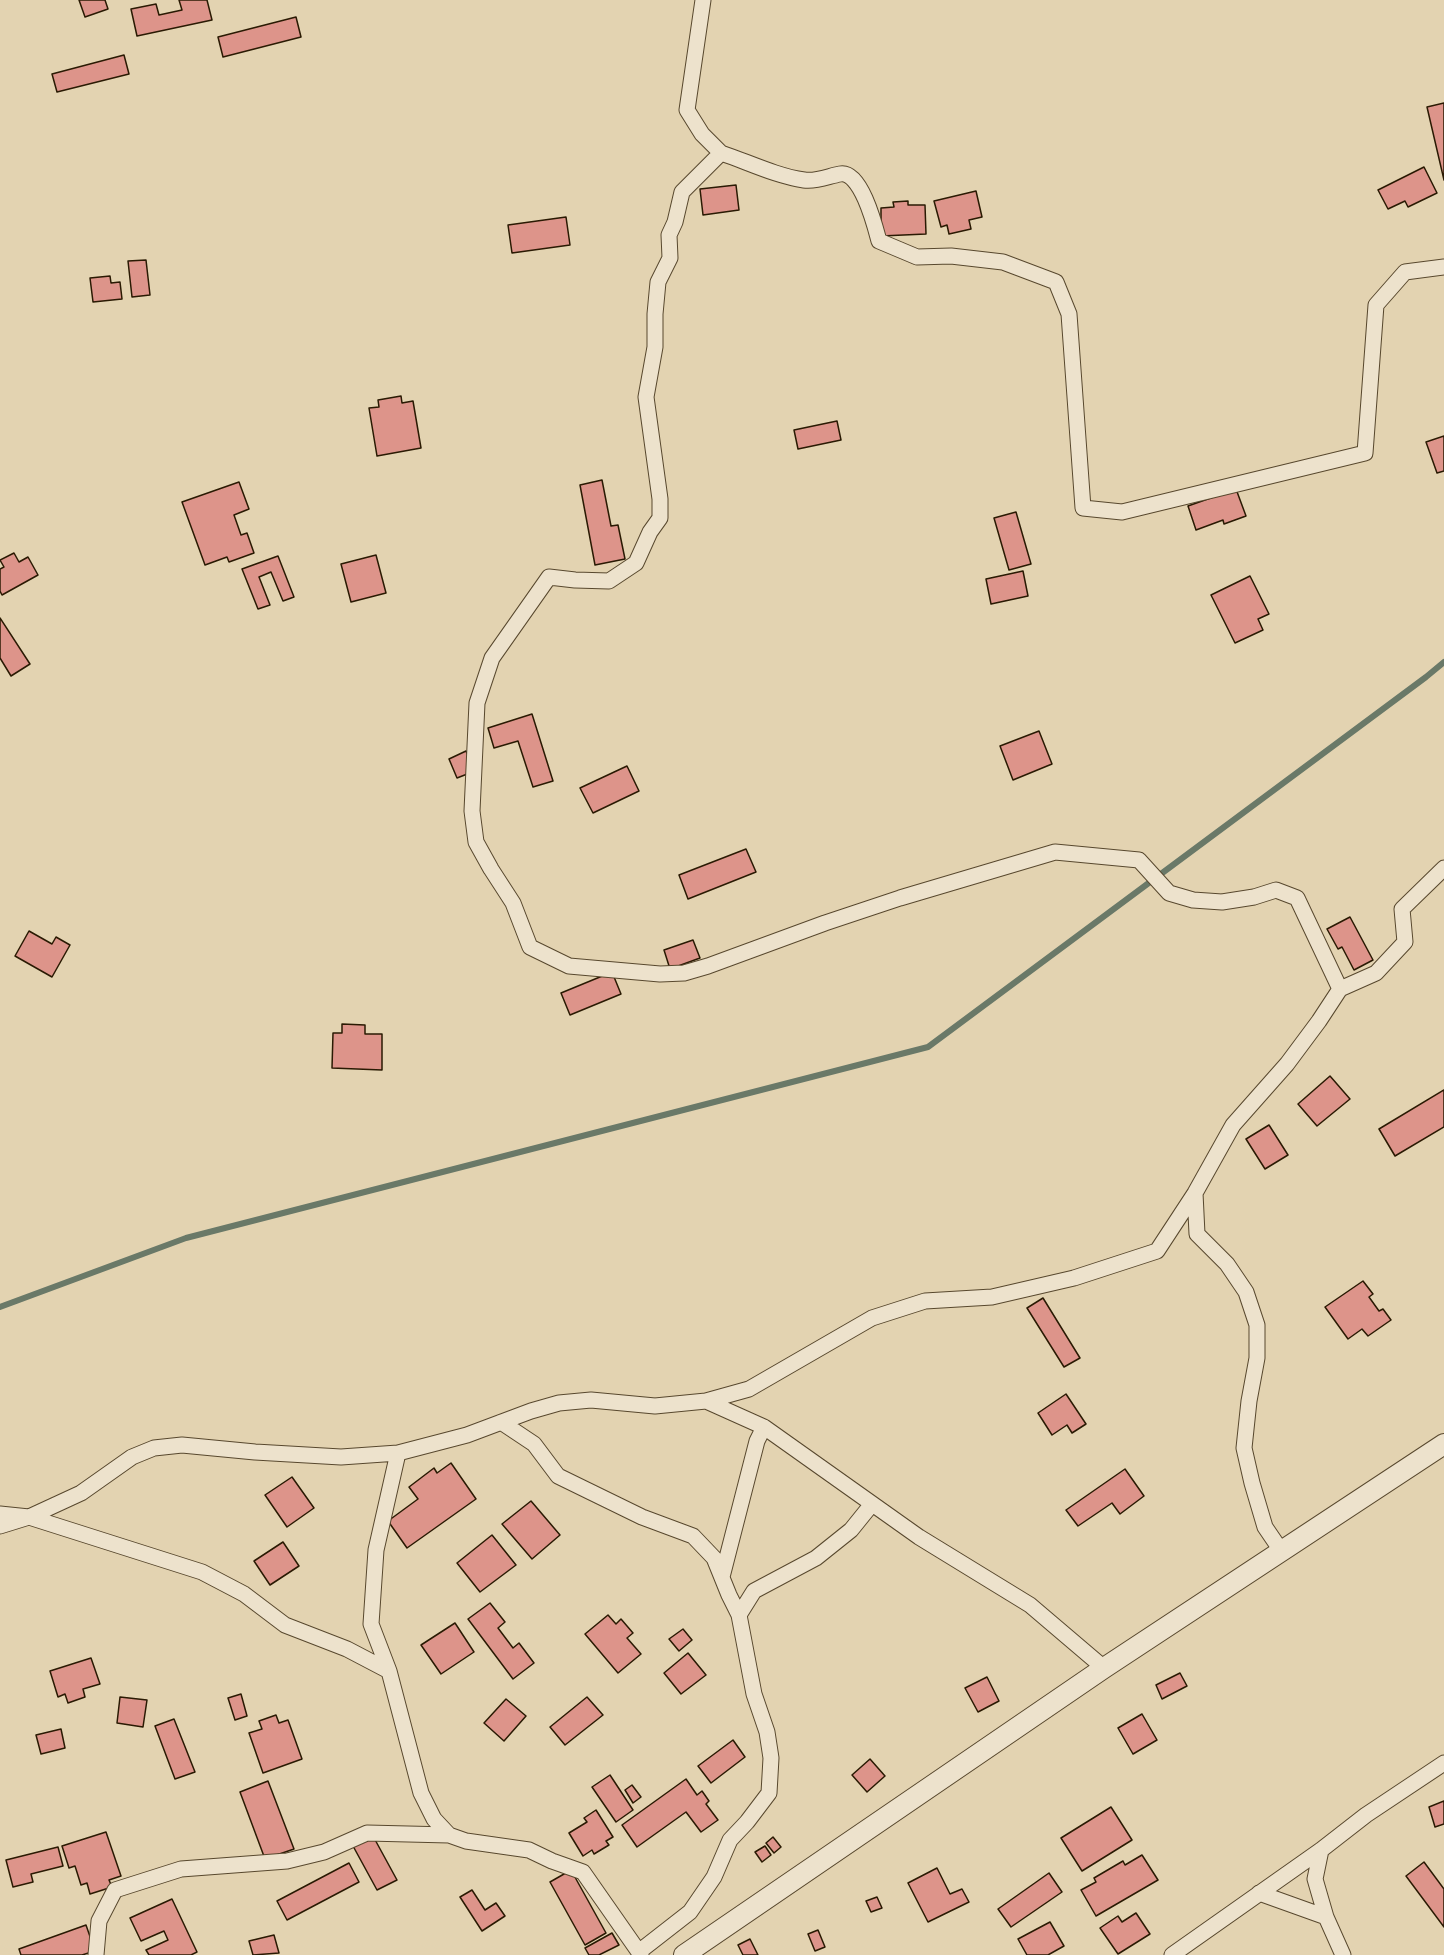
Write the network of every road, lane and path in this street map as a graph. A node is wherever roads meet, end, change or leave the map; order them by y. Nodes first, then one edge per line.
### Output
1 (703, 0) edge
2 (721, 153) junction
3 (1444, 267) edge
4 (1444, 868) edge
5 (1340, 988) junction
6 (1196, 1193) junction
7 (706, 1401) junction
8 (501, 1422) junction
9 (764, 1427) junction
10 (1444, 1444) edge
11 (398, 1453) junction
12 (872, 1504) junction
13 (0, 1514) edge
14 (29, 1517) junction
15 (0, 1526) edge
16 (1282, 1552) junction
17 (722, 1577) junction
18 (740, 1616) junction
19 (1104, 1668) junction
20 (389, 1671) junction
21 (1444, 1763) edge
22 (449, 1835) junction
23 (1321, 1850) junction
24 (1259, 1893) junction
25 (1326, 1917) junction
26 (641, 1953) edge
27 (96, 1955) edge
28 (684, 1955) edge
29 (1172, 1955) edge
30 (1343, 1955) edge

1 - 2 street
2 - 3 street
2 - 5 street
4 - 5 street
5 - 6 street
6 - 7 street
6 - 16 street
7 - 8 street
7 - 9 street
8 - 11 street
8 - 17 street
9 - 12 street
9 - 17 street
10 - 16 street
11 - 14 street
11 - 20 street
12 - 18 street
12 - 19 street
13 - 14 street
14 - 15 street
14 - 20 street
16 - 19 street
17 - 18 street
18 - 26 street
19 - 28 street
20 - 22 street
21 - 23 street
22 - 26 street
22 - 27 street
23 - 24 street
23 - 25 street
24 - 25 street
24 - 29 street
25 - 30 street

